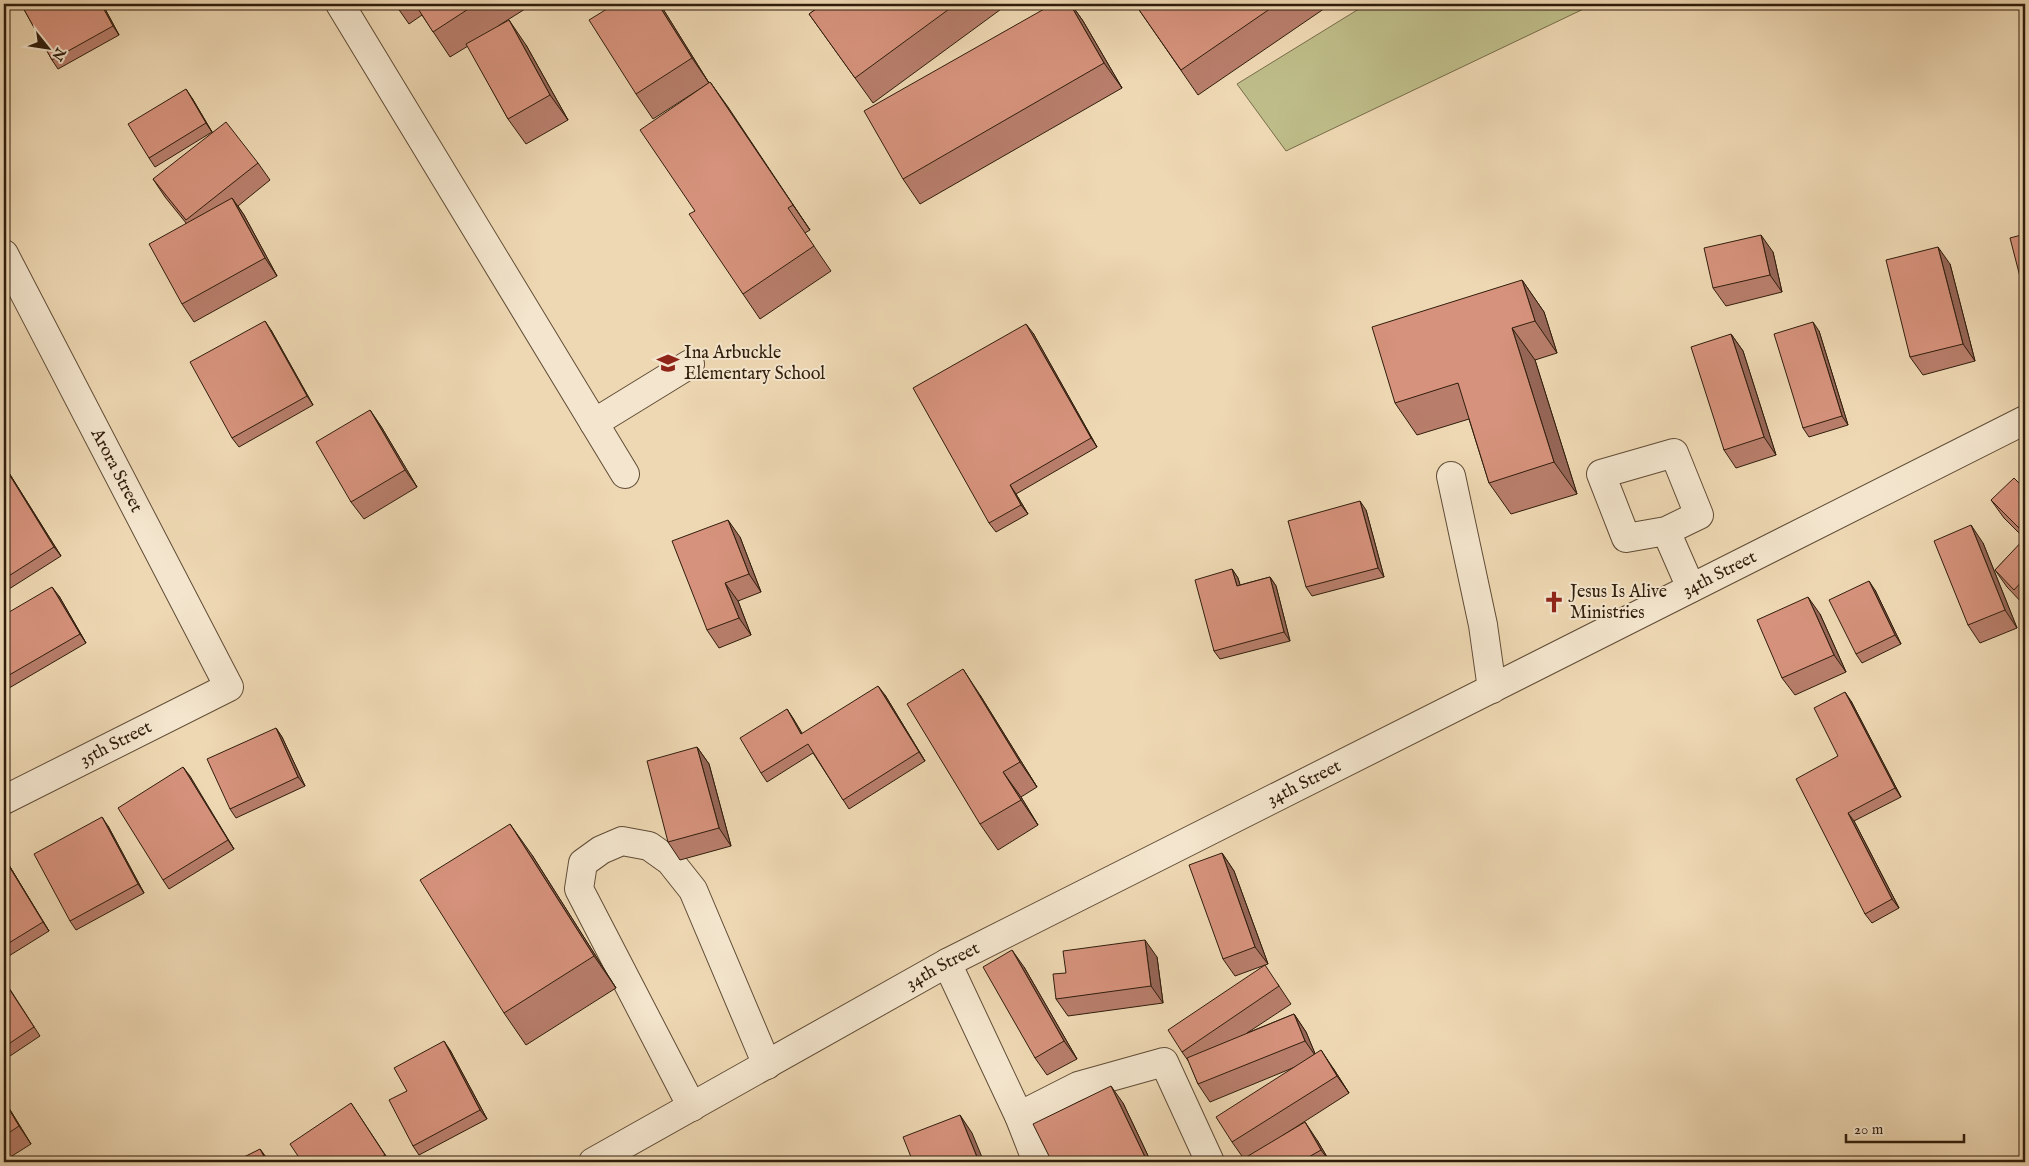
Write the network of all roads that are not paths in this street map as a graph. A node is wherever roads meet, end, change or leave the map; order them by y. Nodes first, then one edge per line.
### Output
1 (340, 4) edge
2 (4, 254) edge
3 (690, 364) dead end
4 (2025, 420) edge
5 (594, 423) junction
6 (625, 474) dead end
7 (1451, 476) dead end
8 (1666, 531) dead end
9 (1691, 588) junction
10 (229, 687) joint
11 (1492, 689) junction
12 (4, 800) edge
13 (947, 963) junction
14 (767, 1065) junction
15 (692, 1107) junction
16 (1019, 1116) junction
17 (593, 1162) edge
18 (1037, 1162) edge
19 (1210, 1162) edge

1 - 5 street
2 - 10 street, Arora Street
3 - 5 street
4 - 9 street, 34th Street
5 - 6 street
7 - 11 street
8 - 9 street
9 - 11 street, 34th Street
10 - 12 street, 35th Street
11 - 13 street, 34th Street
13 - 14 street, 34th Street
13 - 16 street
14 - 15 street, 34th Street
14 - 15 street
15 - 17 street, 34th Street
16 - 18 street
16 - 19 street

